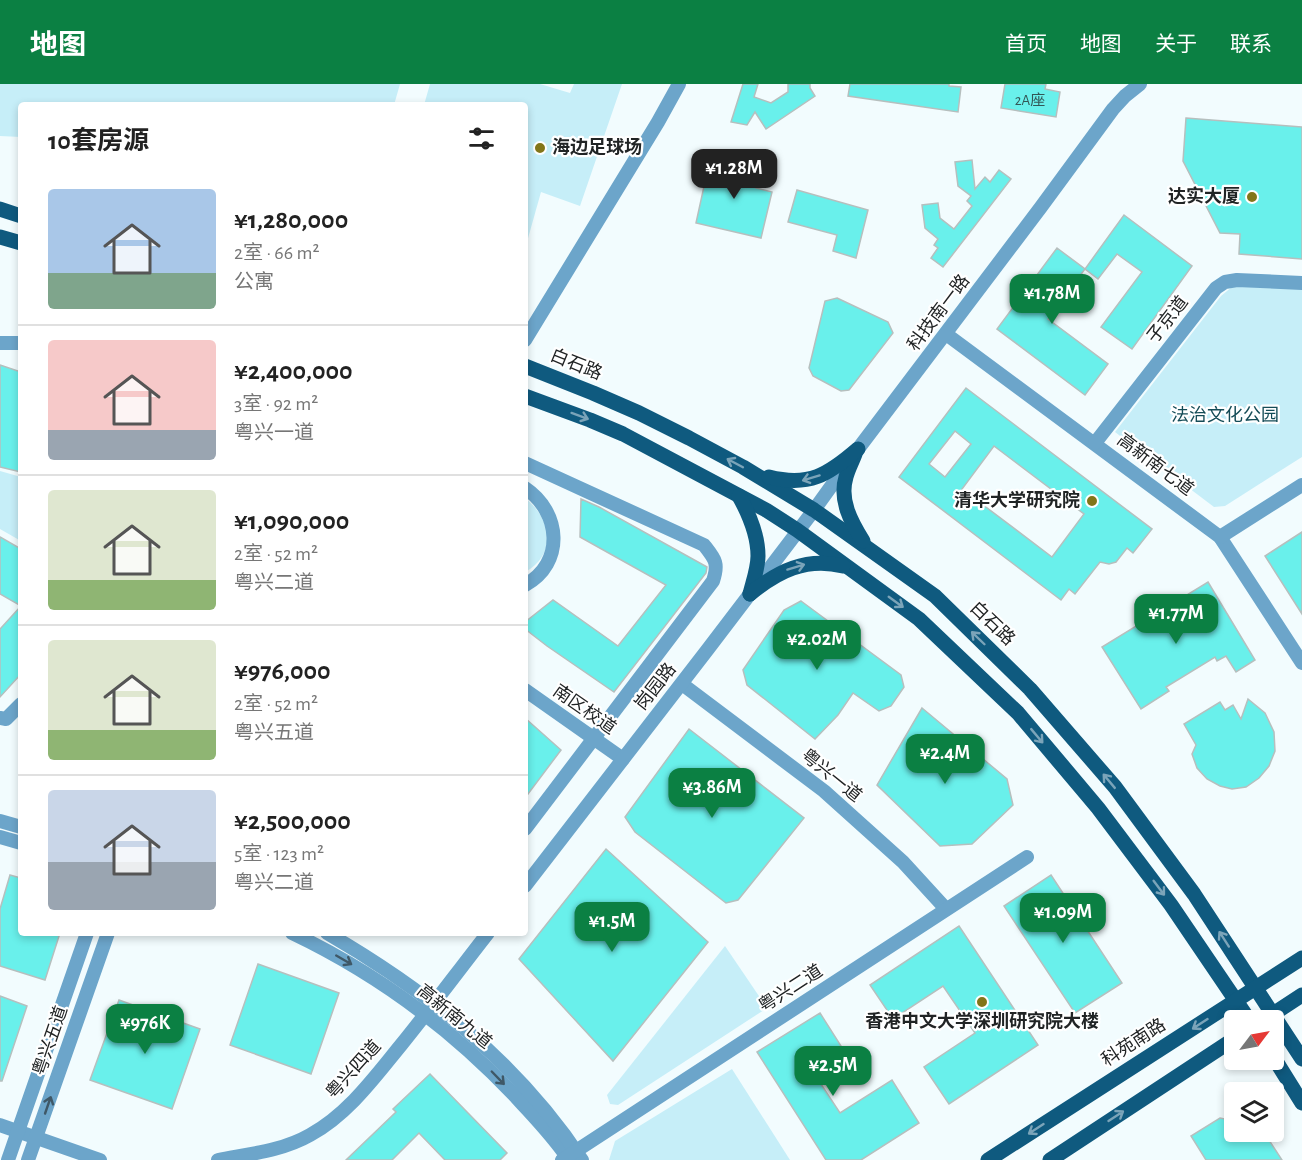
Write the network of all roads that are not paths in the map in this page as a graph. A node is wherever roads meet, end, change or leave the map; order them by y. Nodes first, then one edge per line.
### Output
1 (680, 84) edge
2 (1140, 84) edge
3 (0, 209) edge
4 (18, 215) edge
5 (0, 237) edge
6 (18, 242) edge
7 (1302, 283) edge
8 (946, 334) junction
9 (528, 335) edge
10 (0, 342) edge
11 (18, 343) edge
12 (528, 367) edge
13 (528, 397) edge
14 (1095, 443) junction
15 (858, 449) junction
16 (528, 464) edge
17 (756, 474) junction
18 (1302, 485) edge
19 (528, 490) edge
20 (739, 496) junction
21 (814, 510) junction
22 (797, 530) junction
23 (1221, 537) junction
24 (868, 548) junction
25 (848, 567) junction
26 (528, 583) edge
27 (750, 594) junction
28 (1302, 663) edge
29 (682, 684) junction
30 (528, 692) edge
31 (18, 707) edge
32 (0, 718) edge
33 (593, 738) junction
34 (623, 759) junction
35 (0, 821) edge
36 (528, 825) edge
37 (18, 826) edge
38 (0, 837) edge
39 (18, 842) edge
40 (1027, 857) dead end
41 (528, 882) edge
42 (946, 909) junction
43 (86, 936) edge
44 (107, 936) edge
45 (298, 936) edge
46 (332, 936) edge
47 (487, 936) edge
48 (1302, 958) edge
49 (1255, 988) junction
50 (1302, 995) edge
51 (1236, 1001) junction
52 (430, 1009) junction
53 (1242, 1010) edge
54 (1265, 1010) edge
55 (1279, 1010) edge
56 (1284, 1037) edge
57 (1224, 1046) edge
58 (1302, 1059) edge
59 (1281, 1070) edge
60 (1302, 1103) edge
61 (0, 1125) edge
62 (18, 1131) junction
63 (36, 1138) junction
64 (571, 1158) edge
65 (8, 1160) edge
66 (28, 1160) edge
67 (100, 1160) edge
68 (218, 1160) edge
69 (988, 1160) edge
70 (1050, 1160) edge

1 - 9 street
2 - 8 street, 科技南一路
3 - 4 main road
5 - 6 main road
7 - 14 street, 子京道
8 - 14 street, 高新南七道
8 - 15 street, 科技南一路
10 - 11 street
17 -> 12 main road, 白石路
13 -> 20 main road
14 - 23 street, 高新南七道
15 -> 17 main road
15 - 21 street, 科技南一路
15 - 24 main road
16 - 33 street
17 - 21 main road, 白石路
18 - 23 street
19 - 26 street
20 - 22 main road
20 - 27 main road
21 - 22 street, 岗园路
21 - 24 main road, 白石路
22 - 25 main road
22 - 27 street, 岗园路
23 - 28 street, 高新南七道
49 -> 24 main road, 白石路
27 -> 25 main road
25 -> 51 main road
27 - 29 street, 岗园路
29 - 34 street, 岗园路
29 - 42 street, 粤兴一道
30 - 33 street, 南区校道
31 - 32 street
33 - 34 street, 南区校道
33 - 36 street
34 - 41 street, 岗园路
35 - 37 street
38 - 39 street
40 - 42 street, 粤兴二道
42 - 64 street, 粤兴二道
43 - 62 street, 粤兴五道
63 -> 44 street, 粤兴五道
45 -> 52 street, 高新南九道
46 - 52 street, 高新南九道
47 - 52 street
48 - 49 main road, 科苑南路
49 - 51 main road, 科苑南路
49 - 54 main road, 白石路
50 - 55 main road
51 - 53 main road
51 -> 69 main road, 科苑南路
52 - 64 street, 高新南九道
52 - 68 street, 粤兴四道
56 - 58 main road, 白石路
70 -> 57 main road
59 - 60 main road
61 - 62 street
62 - 63 street
62 - 65 street, 粤兴五道
63 - 66 street, 粤兴五道
63 - 67 street

